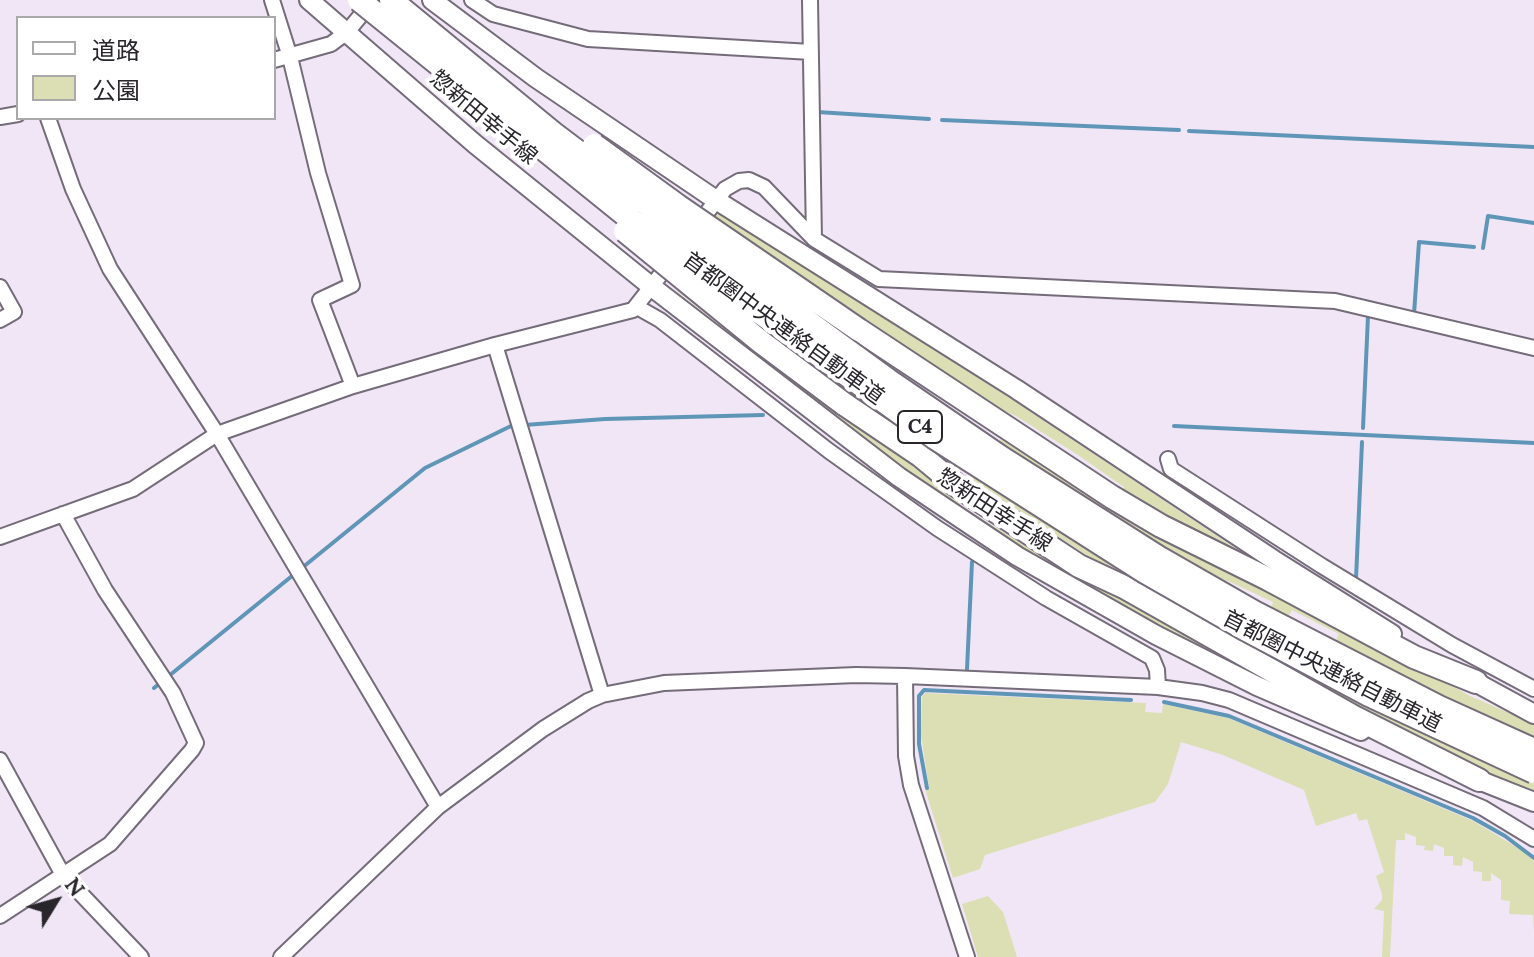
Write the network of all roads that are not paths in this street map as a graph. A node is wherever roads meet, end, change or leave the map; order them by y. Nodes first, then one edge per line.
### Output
1 (272, 0) edge
2 (309, 0) edge
3 (359, 0) edge
4 (374, 0) edge
5 (391, 0) edge
6 (432, 0) edge
7 (472, 0) edge
8 (810, 0) edge
9 (347, 32) junction
10 (414, 46) junction
11 (447, 46) junction
12 (811, 52) junction
13 (290, 57) junction
14 (276, 60) edge
15 (49, 120) edge
16 (716, 200) junction
17 (814, 239) junction
18 (0, 287) edge
19 (652, 287) junction
20 (637, 307) junction
21 (0, 320) edge
22 (495, 345) junction
23 (1534, 348) edge
24 (353, 386) junction
25 (217, 434) junction
26 (1168, 459) dead end
27 (63, 514) junction
28 (0, 537) edge
29 (905, 676) junction
30 (1476, 682) junction
31 (1158, 687) junction
32 (1534, 689) edge
33 (602, 695) junction
34 (1534, 714) edge
35 (1534, 750) edge
36 (0, 760) edge
37 (1534, 772) edge
38 (1479, 780) junction
39 (1534, 802) edge
40 (438, 807) junction
41 (1534, 839) edge
42 (63, 875) junction
43 (0, 916) edge
44 (141, 957) edge
45 (281, 957) edge
46 (967, 957) edge

1 - 13 street
2 - 9 main road, 惣新田幸手線
3 - 10 highway, 首都圏中央連絡自動車道 / C4, bridge
4 - 9 street
5 - 11 highway, 首都圏中央連絡自動車道 / C4, bridge
6 - 16 main road
7 - 12 street
8 - 12 street
9 - 13 street
9 - 19 main road, 惣新田幸手線
10 - 37 highway, 首都圏中央連絡自動車道 / C4, bridge
10 - 38 highway, bridge
11 - 30 highway, bridge
11 - 35 highway, 首都圏中央連絡自動車道 / C4, bridge
12 - 17 street
13 - 14 street
13 - 24 street
15 - 25 street
16 - 17 street
16 - 19 street
16 - 30 main road
17 - 23 street
18 - 21 street
19 - 20 street
19 - 38 main road, 惣新田幸手線
20 - 22 street
20 - 31 street
22 - 24 street
22 - 33 street
24 - 25 street
25 - 27 street
25 - 40 street
26 - 32 street
27 - 28 street
27 - 42 street
29 - 31 street
29 - 33 street
29 - 46 street
30 - 34 main road
31 - 41 street
33 - 40 street
36 - 42 street
38 - 39 main road, 惣新田幸手線
40 - 45 street
42 - 43 street
42 - 44 street

